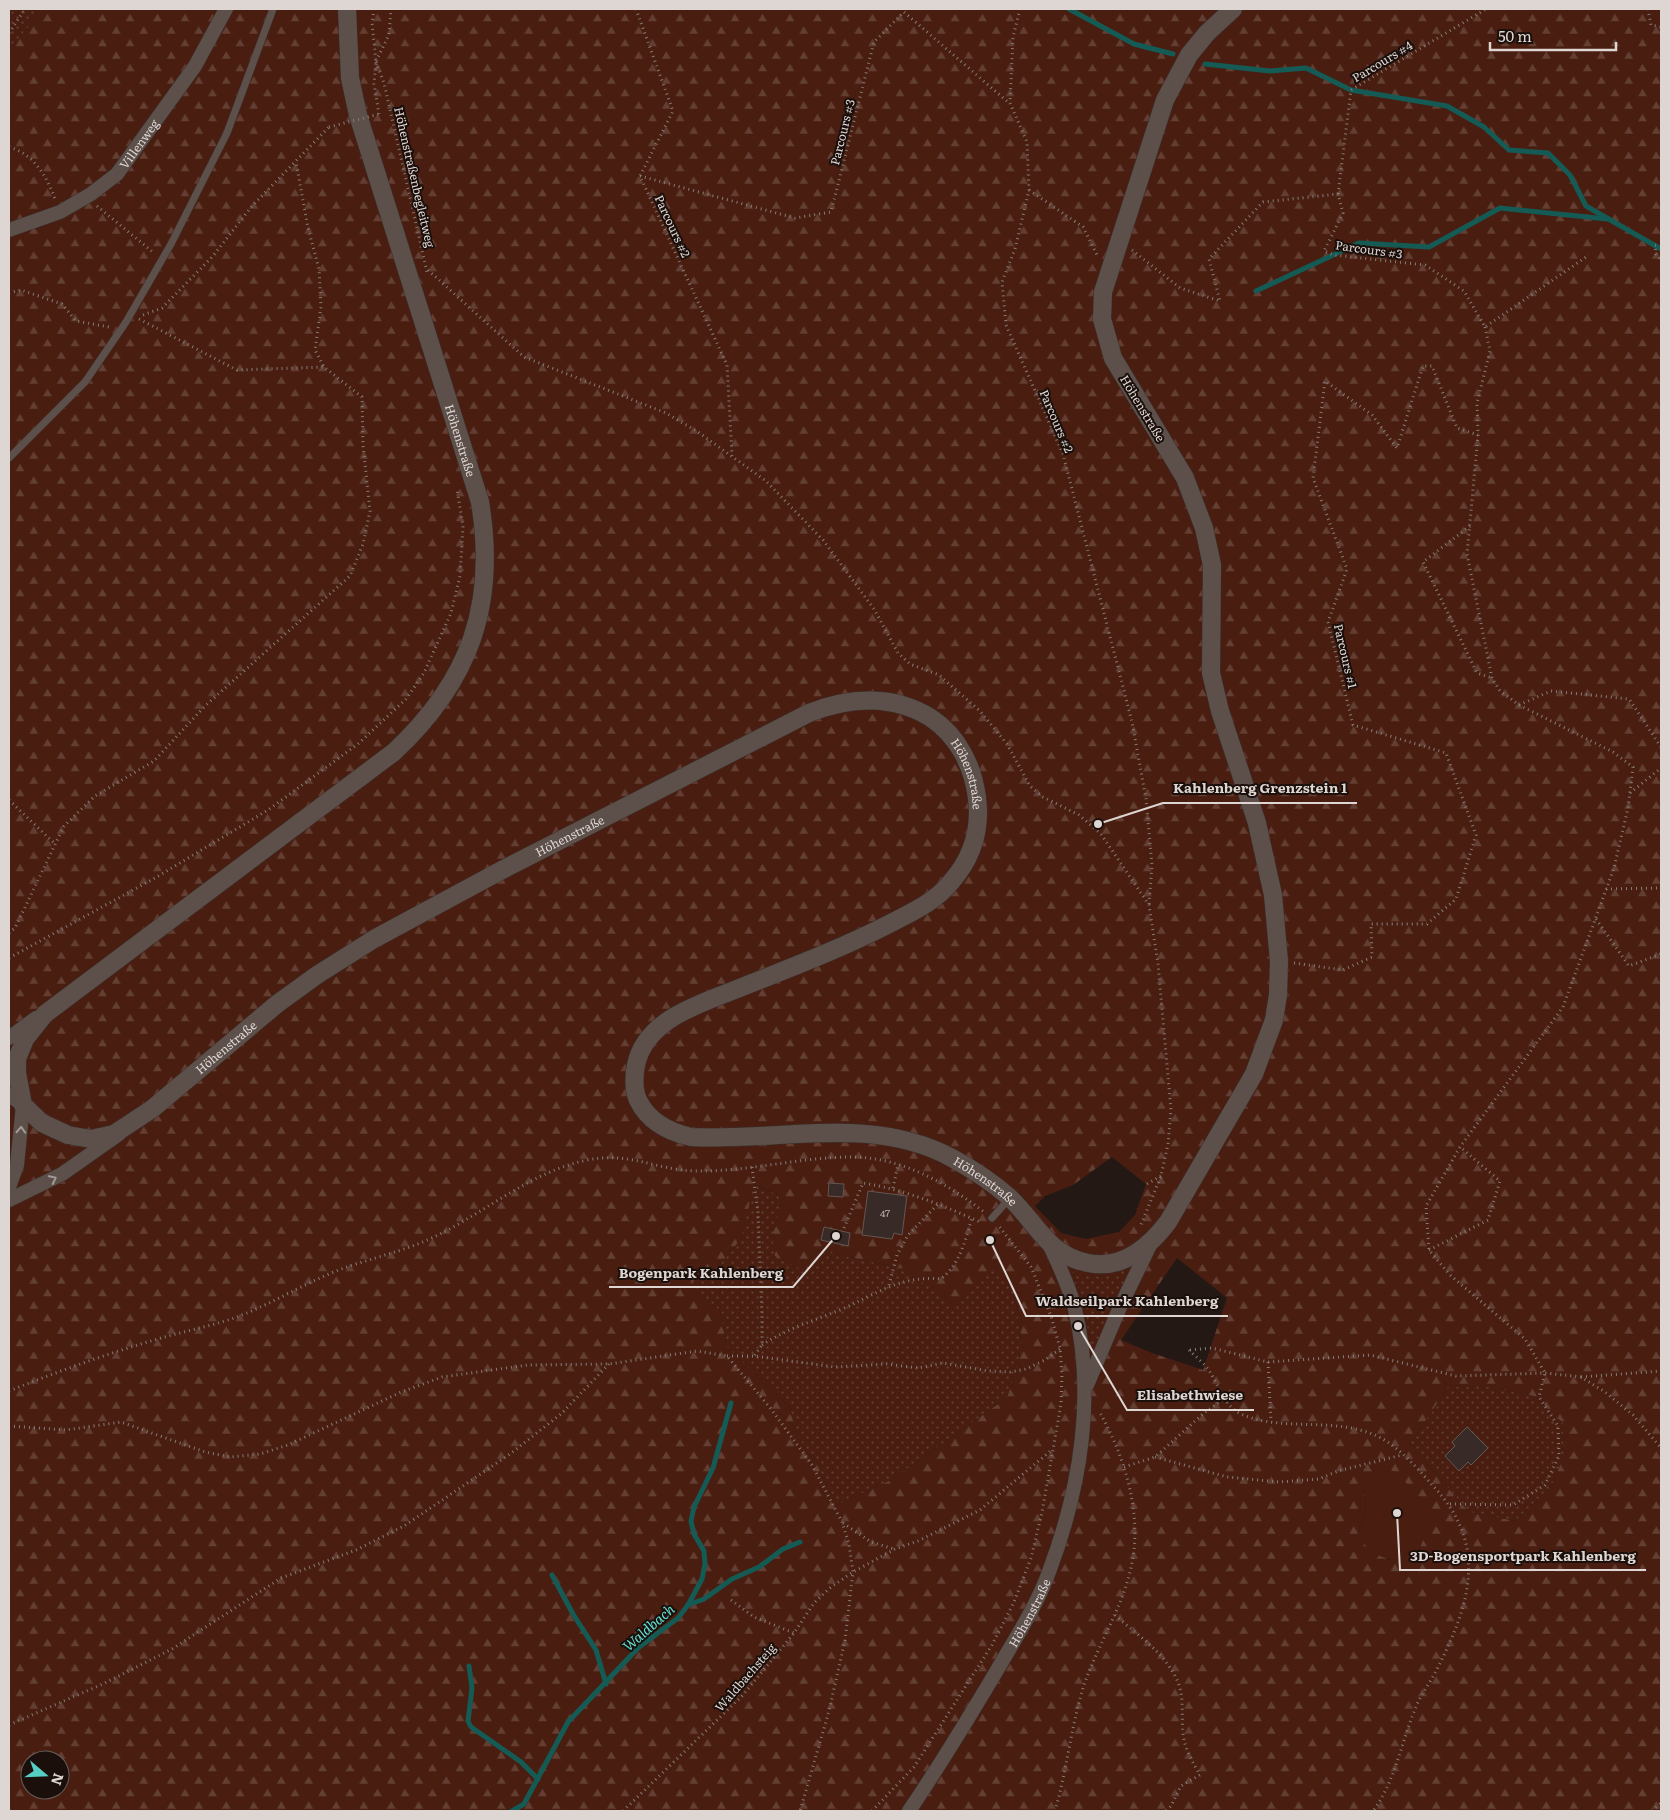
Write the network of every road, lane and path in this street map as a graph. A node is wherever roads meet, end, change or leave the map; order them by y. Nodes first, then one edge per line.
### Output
1 (25, 9) edge
2 (226, 9) edge
3 (273, 9) edge
4 (347, 9) edge
5 (374, 9) edge
6 (391, 9) edge
7 (636, 9) edge
8 (1020, 9) edge
9 (1233, 9) edge
10 (1486, 9) edge
11 (1648, 9) edge
12 (1661, 26) edge
13 (9, 33) edge
14 (376, 62) junction
15 (1010, 103) junction
16 (9, 147) edge
17 (296, 162) junction
18 (640, 176) junction
19 (1029, 190) junction
20 (91, 194) junction
21 (1338, 194) junction
22 (60, 212) junction
23 (9, 230) edge
24 (1119, 240) junction
25 (1661, 246) edge
26 (1590, 256) dead end
27 (163, 258) junction
28 (1661, 260) edge
29 (428, 270) junction
30 (1108, 275) junction
31 (9, 293) edge
32 (415, 295) junction
33 (136, 318) junction
34 (126, 322) junction
35 (1485, 327) junction
36 (324, 367) junction
37 (1478, 435) junction
38 (732, 456) junction
39 (9, 458) edge
40 (456, 487) dead end
41 (1470, 526) junction
42 (1492, 678) junction
43 (1519, 705) junction
44 (1661, 747) edge
45 (1661, 768) edge
46 (1630, 793) junction
47 (9, 800) edge
48 (54, 843) junction
49 (1661, 888) edge
50 (1606, 889) junction
51 (1149, 905) junction
52 (1595, 919) junction
53 (9, 933) edge
54 (1661, 954) edge
55 (9, 958) edge
56 (1279, 961) junction
57 (69, 994) junction
58 (9, 1038) edge
59 (9, 1095) edge
60 (23, 1106) junction
61 (132, 1124) junction
62 (1460, 1147) junction
63 (898, 1165) junction
64 (752, 1167) junction
65 (1161, 1176) junction
66 (1147, 1184) dead end
67 (9, 1187) edge
68 (893, 1188) junction
69 (1010, 1198) junction
70 (9, 1200) edge
71 (938, 1204) junction
72 (972, 1218) junction
73 (992, 1218) junction
74 (844, 1228) dead end
75 (1151, 1242) junction
76 (1050, 1246) junction
77 (1428, 1250) junction
78 (889, 1285) junction
79 (762, 1345) junction
80 (1060, 1348) junction
81 (727, 1356) junction
82 (754, 1356) junction
83 (1268, 1362) junction
84 (609, 1364) junction
85 (1661, 1371) edge
86 (1545, 1373) junction
87 (1581, 1377) junction
88 (1086, 1388) junction
89 (9, 1391) edge
90 (1224, 1399) junction
91 (1271, 1422) junction
92 (9, 1426) edge
93 (1053, 1448) junction
94 (1661, 1448) edge
95 (1402, 1455) junction
96 (1155, 1457) junction
97 (1124, 1467) junction
98 (1450, 1504) junction
99 (842, 1522) junction
100 (895, 1549) junction
101 (853, 1572) junction
102 (731, 1600) dead end
103 (1115, 1615) junction
104 (794, 1633) junction
105 (9, 1724) edge
106 (1661, 1803) edge
107 (623, 1811) edge
108 (800, 1811) edge
109 (872, 1811) edge
110 (910, 1811) edge
111 (1055, 1811) edge
112 (1166, 1811) edge
113 (1373, 1811) edge
114 (1652, 1811) edge

1 - 13 path
2 - 20 street, Villenweg
3 - 27 lane
4 - 32 street, Höhenstraße
5 - 14 path, Höhenstraßenbegleitweg
6 - 14 path
7 - 18 path
8 - 15 path, Parcours #2
9 - 24 street, Höhenstraße
10 - 21 path, Parcours #4
11 - 12 path
14 - 17 path, Höhenstraßenbegleitweg, bridge
14 - 29 path, Höhenstraßenbegleitweg
15 - 18 path, Parcours #3
15 - 19 path, Parcours #2
16 - 22 path
17 - 33 path
17 - 36 path
18 - 38 path, Parcours #2
19 - 30 path
19 - 51 path, Parcours #2
20 - 22 street, Villenweg
20 - 27 path
21 - 24 path
21 - 35 path, Parcours #3
22 - 23 street, Villenweg
24 - 30 street, Höhenstraße
25 - 28 path
26 - 35 path
27 - 34 lane
29 - 32 path
29 - 38 path
30 - 56 street, Höhenstraße
31 - 34 path
32 - 57 street, Höhenstraße
33 - 34 path
33 - 36 path
34 - 39 lane
35 - 37 path
36 - 48 path
37 - 41 path
37 - 56 path, Parcours #1
38 - 51 path
40 - 55 path
41 - 42 path
41 - 42 path
42 - 43 path
43 - 44 path
43 - 46 path
45 - 46 path
46 - 50 path
47 - 48 path
48 - 53 path
49 - 50 path
50 - 52 path
51 - 65 path
52 - 54 path
52 - 62 path
56 - 75 street, Höhenstraße
57 - 58 street, Höhenstraße
57 - 60 street, Höhenstraße
59 - 60 street, Höhenstraße
60 - 61 street, Höhenstraße
67 -> 60 street, Höhenstraße
61 - 69 street, Höhenstraße
70 -> 61 street, Höhenstraße
62 - 77 path
62 - 77 path
63 - 64 path
63 - 68 path
63 - 73 path
64 - 79 path
64 - 89 path
65 - 66 path
65 - 75 path
68 - 71 path
68 - 74 path
69 - 73 lane
69 - 76 street, Höhenstraße
71 - 72 path
71 - 78 path
72 - 73 path
72 - 78 path
73 - 80 path
75 - 76 street, Höhenstraße
75 - 88 street, Höhenstraße
76 - 88 street, Höhenstraße
77 - 86 path
78 - 79 path
79 - 82 path
80 - 82 path
80 - 93 path
81 - 82 path
81 - 84 path
81 - 99 path
83 - 86 path
83 - 90 path
83 - 91 path
84 - 92 path
84 - 105 path
85 - 87 path
86 - 87 path
86 - 98 path
87 - 94 path
88 - 97 path
88 - 110 street, Höhenstraße
90 - 91 path
90 - 96 path
91 - 95 path
93 - 100 path, Waldbachsteig
93 - 109 path
95 - 96 path
95 - 98 path
96 - 97 path
97 - 103 path
98 - 113 path
99 - 100 path
99 - 101 path
100 - 101 path, Waldbachsteig
101 - 104 path, Waldbachsteig
101 - 108 path
102 - 104 path
103 - 111 path
103 - 112 path
104 - 107 path, Waldbachsteig
106 - 114 path

